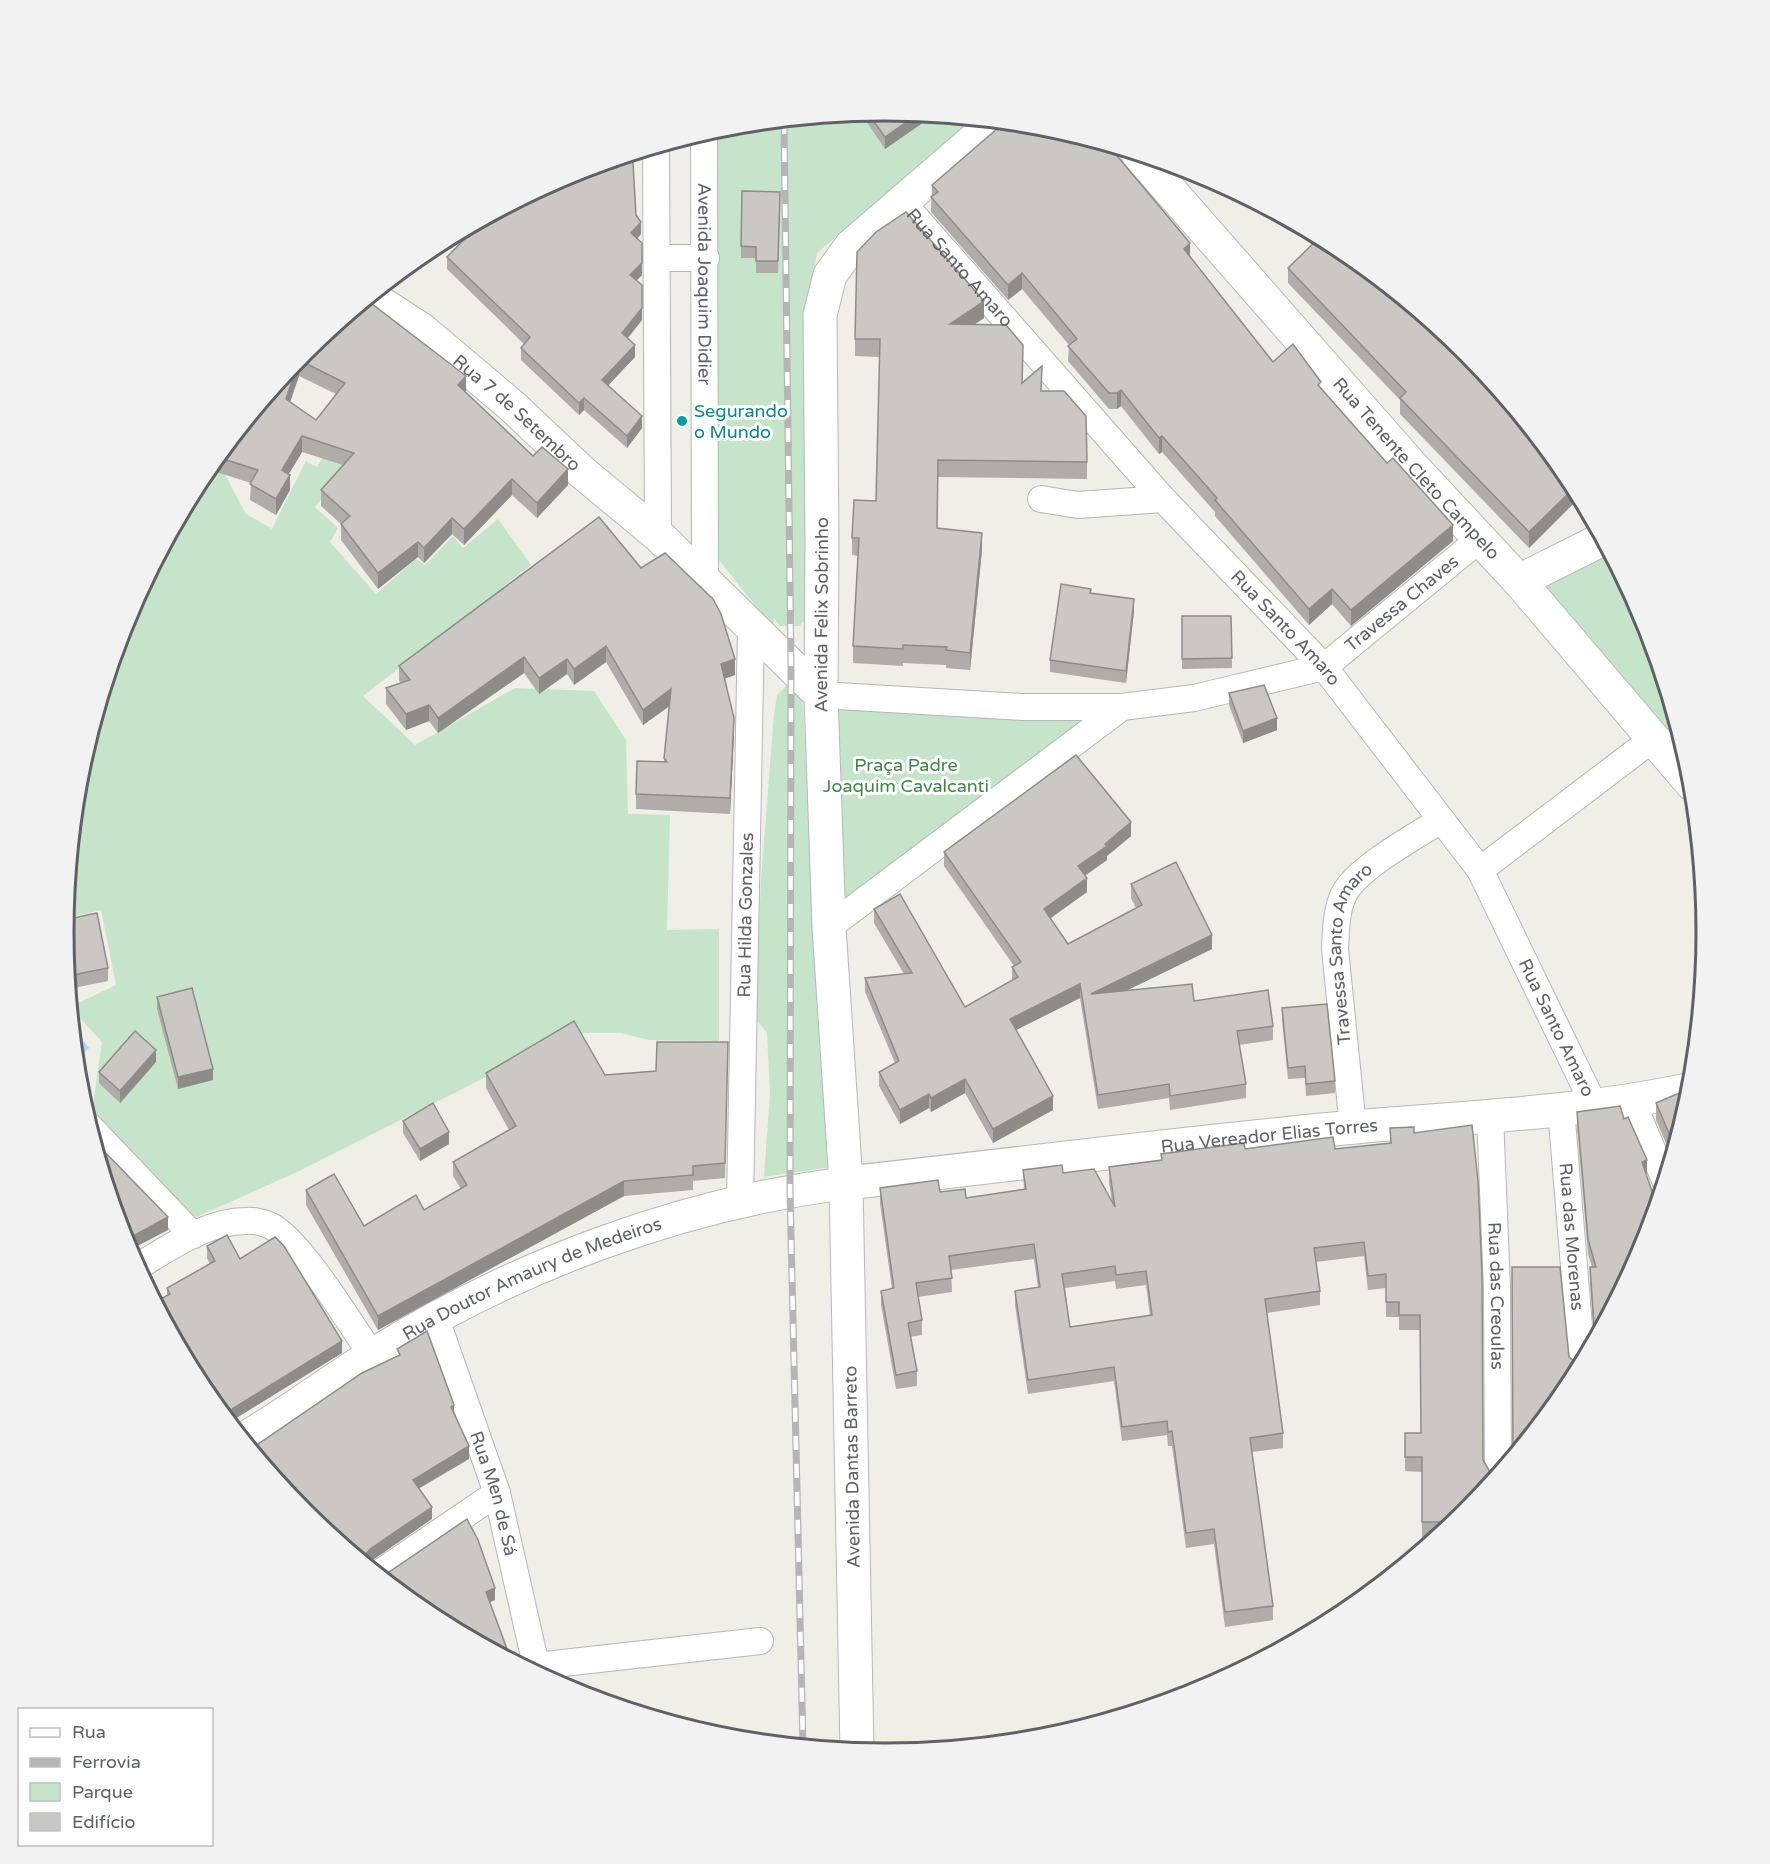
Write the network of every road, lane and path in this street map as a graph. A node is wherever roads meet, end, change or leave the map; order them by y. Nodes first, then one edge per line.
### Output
1 (989, 127) edge
2 (704, 141) edge
3 (656, 154) edge
4 (1147, 164) edge
5 (903, 203) junction
6 (658, 258) junction
7 (706, 258) junction
8 (376, 300) edge
9 (1041, 499) dead end
10 (1163, 499) junction
11 (658, 536) junction
12 (1480, 539) junction
13 (1597, 542) edge
14 (705, 580) junction
15 (1519, 581) junction
16 (751, 628) junction
17 (1324, 667) junction
18 (821, 695) junction
19 (1122, 707) junction
20 (1654, 738) junction
21 (1680, 769) edge
22 (1441, 820) junction
23 (1480, 870) junction
24 (829, 927) junction
25 (1681, 1091) edge
26 (1631, 1099) junction
27 (1594, 1105) junction
28 (1561, 1109) junction
29 (1490, 1116) junction
30 (1353, 1127) junction
31 (100, 1137) edge
32 (1660, 1169) edge
33 (846, 1184) junction
34 (740, 1200) junction
35 (193, 1235) junction
36 (144, 1263) edge
37 (436, 1319) junction
38 (1581, 1349) edge
39 (372, 1355) junction
40 (249, 1435) edge
41 (1498, 1463) edge
42 (497, 1493) junction
43 (384, 1570) edge
44 (760, 1641) dead end
45 (536, 1664) edge
46 (545, 1669) edge
47 (857, 1743) edge

1 - 5 main road, Avenida Felix Sobrinho
2 - 7 street, Avenida Joaquim Didier
3 - 6 street
4 - 12 main road, Rua Tenente Cleto Campelo
5 - 10 street, Rua Santo Amaro
5 - 18 main road, Avenida Felix Sobrinho
6 - 7 street
6 - 11 street
7 - 14 street, Avenida Joaquim Didier
8 - 11 main road, Rua 7 de Setembro
9 - 10 street
10 - 17 street, Rua Santo Amaro
11 - 14 main road, Rua 7 de Setembro
12 - 15 main road, Rua Tenente Cleto Campelo
12 - 17 street, Travessa Chaves
13 - 15 main road
14 - 16 main road, Rua 7 de Setembro
15 - 20 main road, Rua Tenente Cleto Campelo
16 - 18 main road, Rua 7 de Setembro
16 - 34 street, Rua Hilda Gonzales
17 - 19 street
17 - 22 street, Rua Santo Amaro
18 - 19 street
18 - 24 main road, Avenida Felix Sobrinho
19 - 24 street
20 - 21 main road, Rua Tenente Cleto Campelo
20 - 23 street
22 - 23 street, Rua Santo Amaro
22 - 30 street, Travessa Santo Amaro
23 - 27 street, Rua Santo Amaro
24 - 33 main road, Avenida Felix Sobrinho
25 - 26 main road, Rua Vereador Elias Torres
26 - 27 main road, Rua Vereador Elias Torres
26 - 32 street
27 - 28 main road, Rua Vereador Elias Torres
28 - 29 main road, Rua Vereador Elias Torres
28 - 38 street, Rua das Morenas
29 - 30 main road, Rua Vereador Elias Torres
29 - 41 street, Rua das Creoulas
30 - 33 main road, Rua Vereador Elias Torres
31 - 35 street
33 - 34 street, Rua Doutor Amaury de Medeiros
33 - 47 main road, Avenida Dantas Barreto
34 - 37 street, Rua Doutor Amaury de Medeiros
35 - 36 street
35 - 39 street
37 - 39 street, Rua Doutor Amaury de Medeiros
37 - 42 street, Rua Men de Sá
39 - 40 street, Rua Doutor Amaury de Medeiros
42 - 43 street
42 - 45 street, Rua Men de Sá
44 - 46 street

